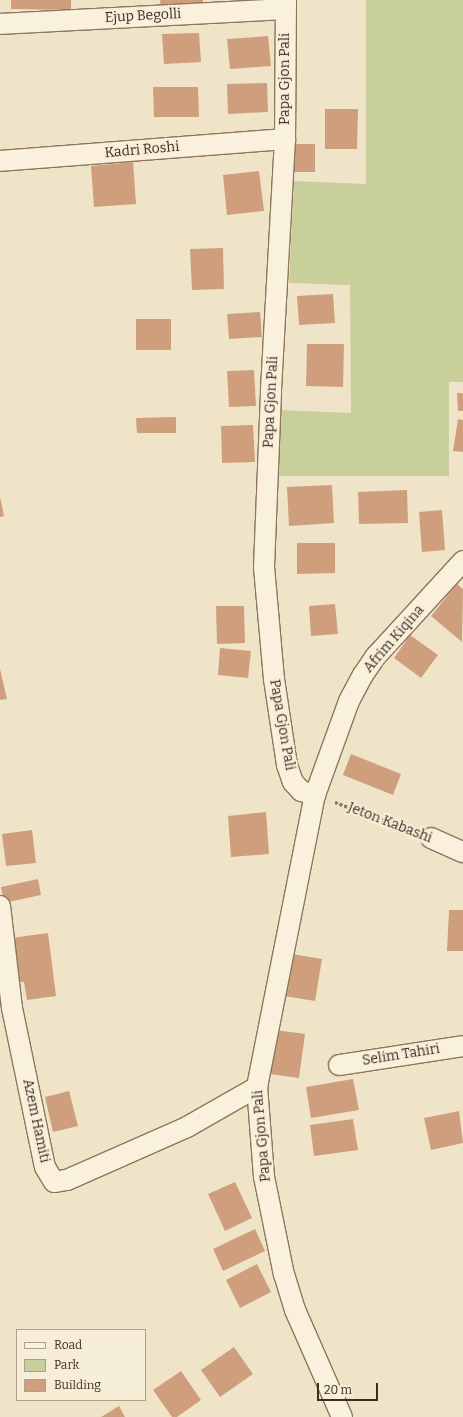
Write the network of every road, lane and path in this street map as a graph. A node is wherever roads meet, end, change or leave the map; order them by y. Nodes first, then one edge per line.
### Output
1 (286, 5) edge
2 (0, 24) edge
3 (285, 139) junction
4 (0, 162) edge
5 (463, 561) edge
6 (315, 795) junction
7 (431, 838) joint
8 (463, 852) edge
9 (0, 906) edge
10 (463, 1046) edge
11 (339, 1065) dead end
12 (257, 1087) junction
13 (342, 1417) edge

1 - 2 street, Ejup Begolli
1 - 3 street, Papa Gjon Pali
3 - 4 street, Kadri Roshi
3 - 6 street, Papa Gjon Pali
5 - 6 street, Afrim Kiqina
6 - 7 path, Jeton Kabashi
6 - 12 street, Papa Gjon Pali
7 - 8 street, Jeton Kabashi
9 - 12 street, Azem Hamiti
10 - 11 street, Selim Tahiri
12 - 13 street, Papa Gjon Pali

